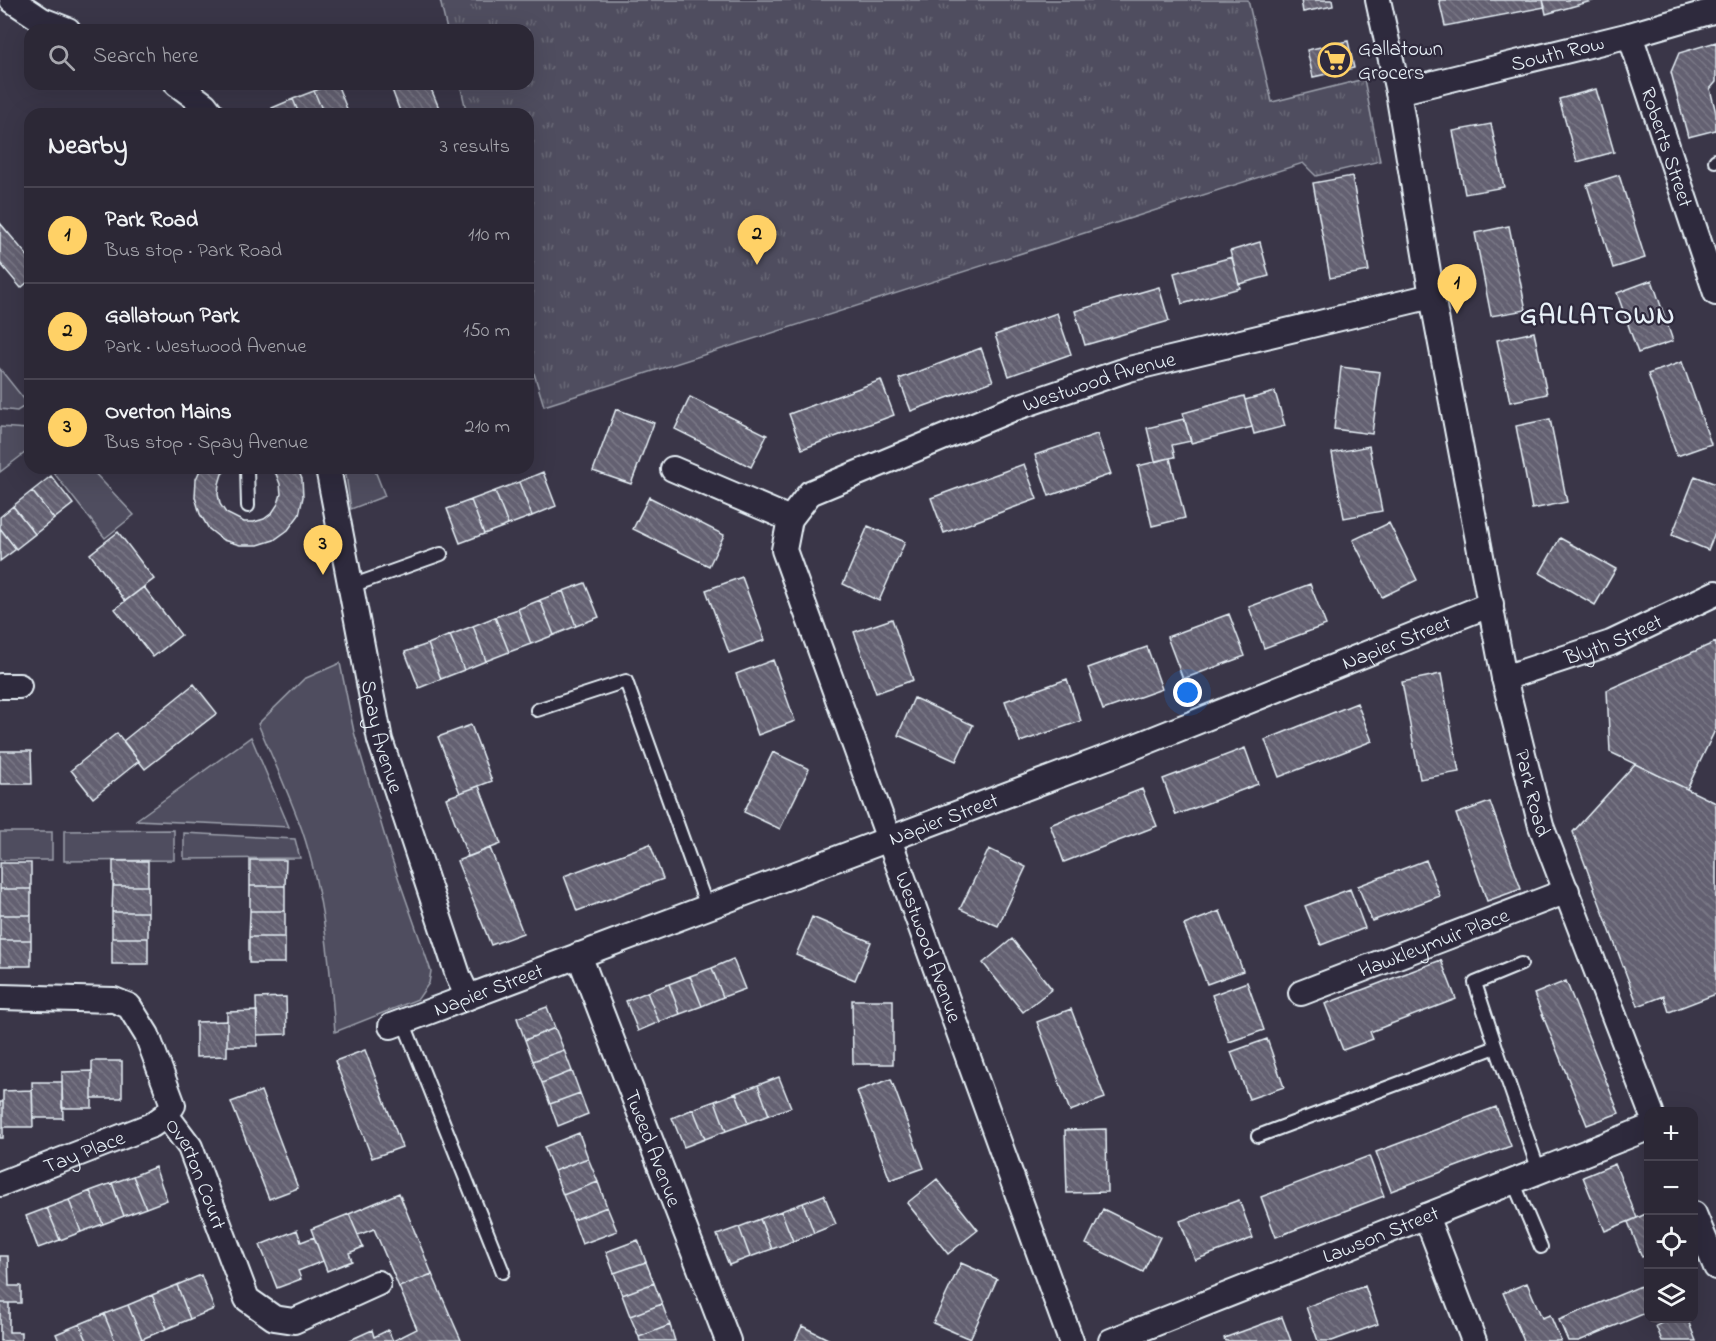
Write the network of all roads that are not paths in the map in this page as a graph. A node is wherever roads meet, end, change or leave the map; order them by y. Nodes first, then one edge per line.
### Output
1 (12, 0) edge
2 (1378, 0) edge
3 (1716, 10) edge
4 (52, 24) edge
5 (1630, 35) junction
6 (185, 90) edge
7 (1398, 92) junction
8 (208, 108) edge
9 (1716, 293) edge
10 (1432, 296) junction
11 (673, 469) dead end
12 (247, 474) edge
13 (329, 474) edge
14 (248, 506) dead end
15 (790, 519) junction
16 (441, 554) dead end
17 (351, 586) junction
18 (1716, 592) edge
19 (1491, 604) junction
20 (1504, 678) junction
21 (537, 710) dead end
22 (890, 839) junction
23 (1567, 891) junction
24 (707, 907) junction
25 (579, 955) junction
26 (1521, 964) dead end
27 (1301, 993) dead end
28 (0, 997) edge
29 (468, 997) junction
30 (397, 1024) joint
31 (1496, 1047) junction
32 (1649, 1107) edge
33 (166, 1115) junction
34 (1644, 1130) edge
35 (1258, 1136) dead end
36 (1539, 1171) junction
37 (1513, 1181) junction
38 (0, 1184) edge
39 (1695, 1215) edge
40 (1426, 1216) junction
41 (1710, 1233) edge
42 (1541, 1247) dead end
43 (1716, 1267) edge
44 (503, 1272) dead end
45 (378, 1283) dead end
46 (728, 1341) edge
47 (1071, 1341) edge
48 (1111, 1341) edge
49 (1474, 1341) edge

1 - 4 street
2 - 7 street, Park Road
3 - 5 street, South Row
5 - 7 street, South Row
5 - 9 street, Roberts Street
6 - 8 street
7 - 10 street, Park Road
10 - 15 street, Westwood Avenue
10 - 19 street, Park Road
11 - 15 street
12 - 14 lane
13 - 17 street, Spay Avenue
15 - 22 street, Westwood Avenue
16 - 17 lane
17 - 29 street, Spay Avenue
18 - 20 street, Blyth Street
19 - 20 street, Park Road
19 - 22 street, Napier Street
20 - 23 street, Park Road
21 - 24 lane
22 - 24 street, Napier Street
22 - 47 street, Westwood Avenue
23 - 27 street, Hawkleymuir Place
23 - 32 street, Park Road
24 - 25 street, Napier Street
25 - 29 street, Napier Street
25 - 46 street, Tweed Avenue
26 - 31 lane
28 - 33 street, Overton Court
29 - 30 street, Napier Street
30 - 44 lane
31 - 35 lane
31 - 36 lane
33 - 38 street, Tay Place
33 - 45 street, Overton Court
34 - 36 street, Lawson Street
36 - 37 street, Lawson Street
37 - 40 street, Lawson Street
37 - 42 lane
39 - 41 street
40 - 48 street, Lawson Street
40 - 49 street
41 - 43 street

